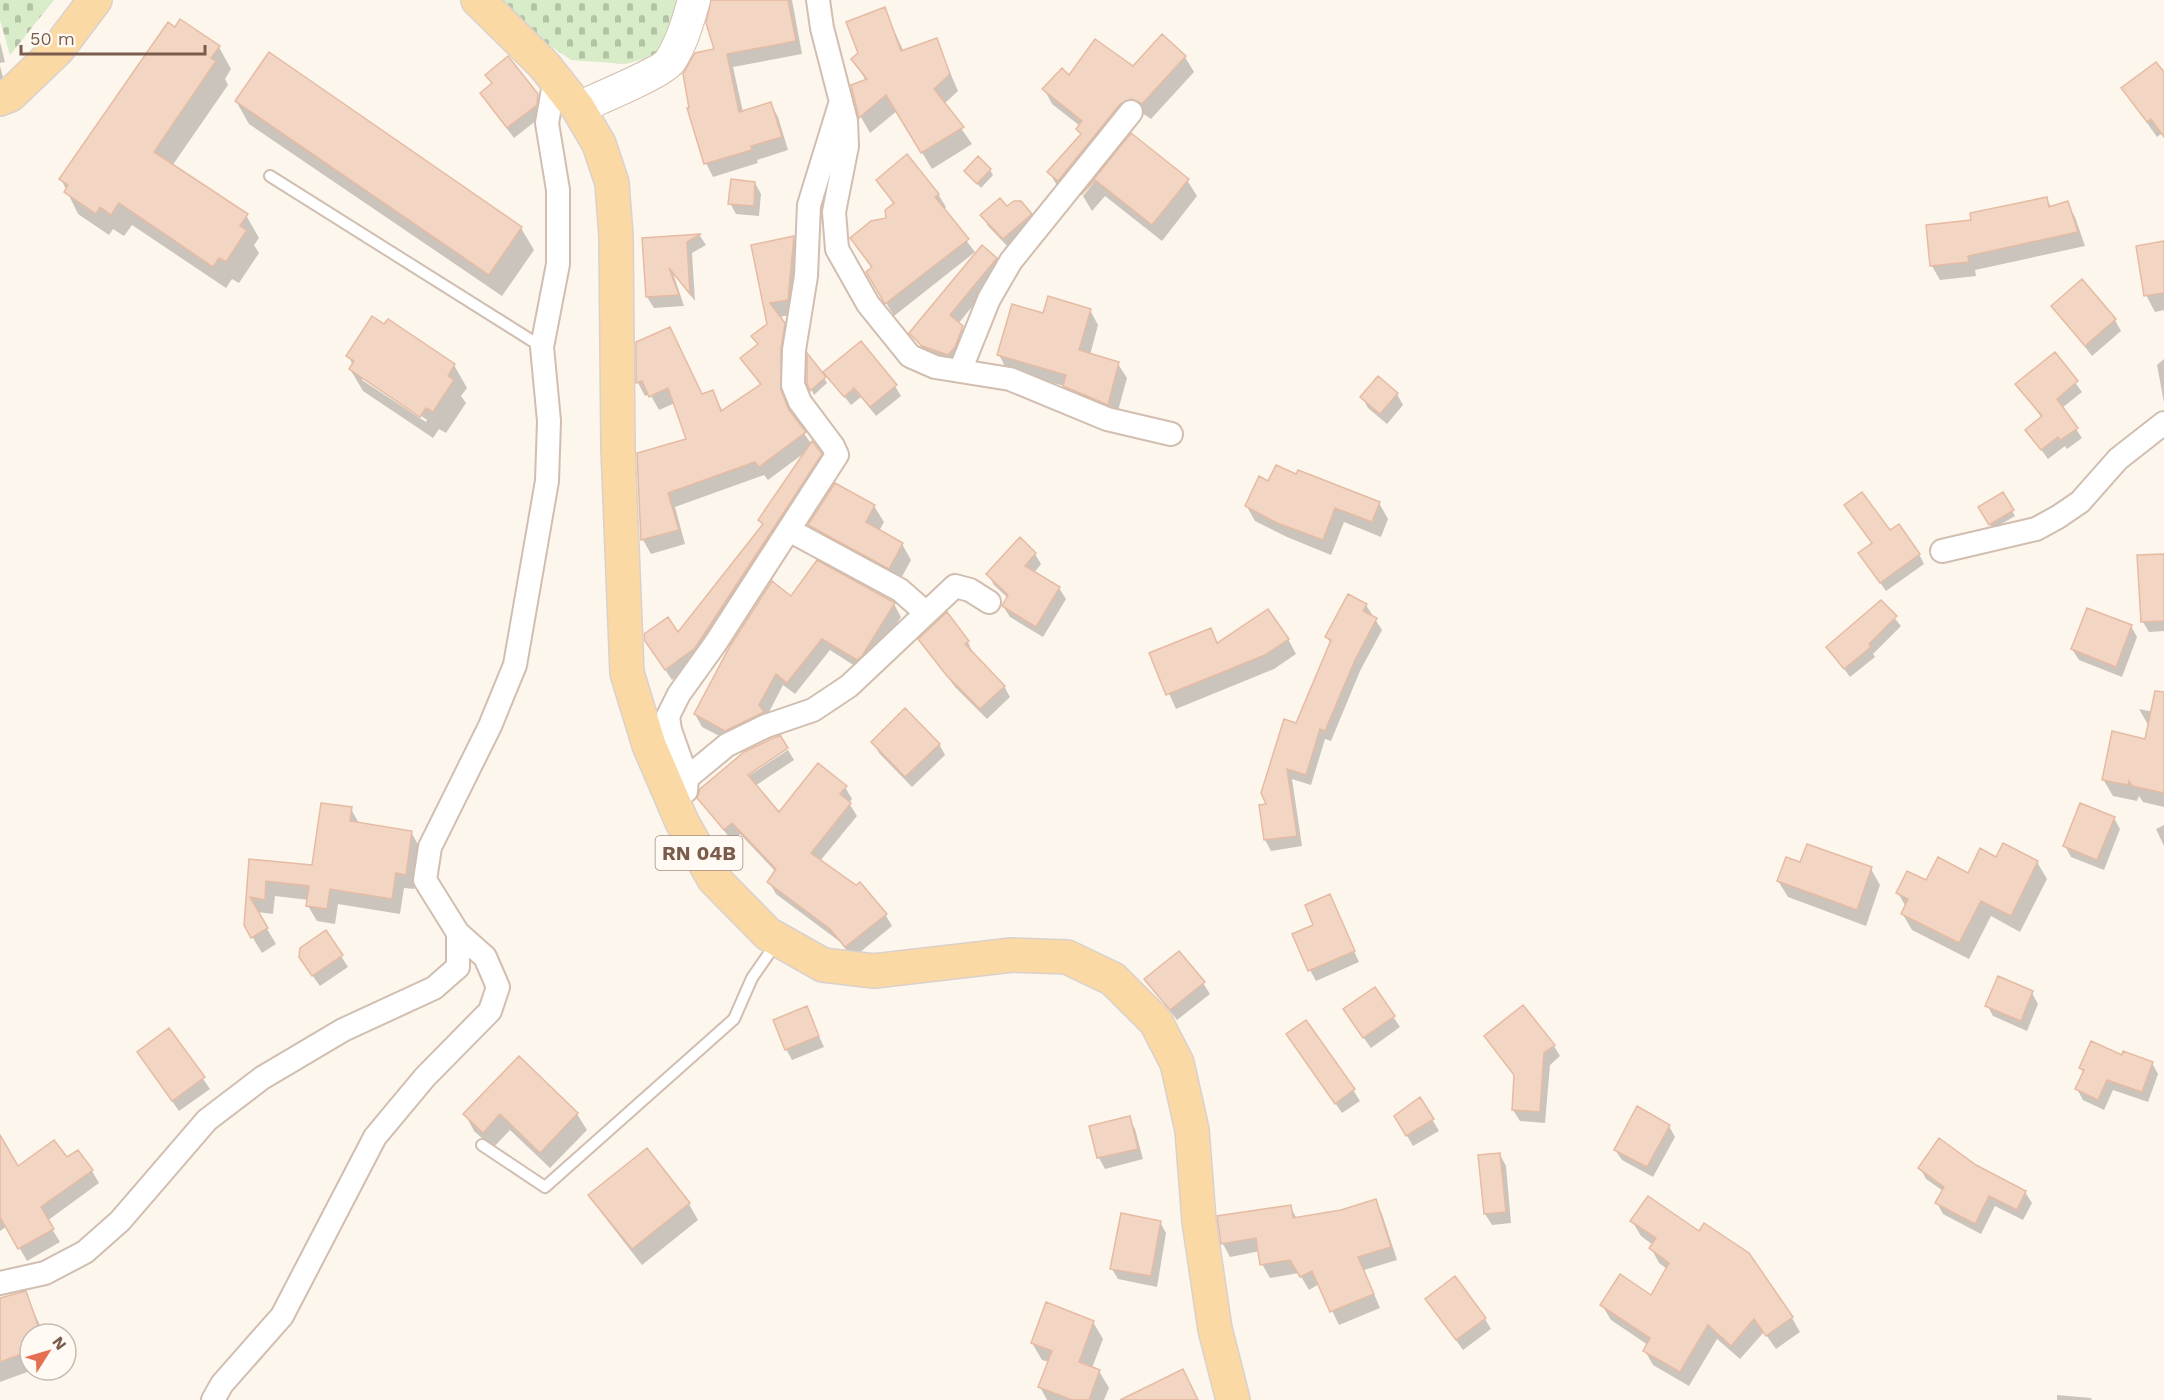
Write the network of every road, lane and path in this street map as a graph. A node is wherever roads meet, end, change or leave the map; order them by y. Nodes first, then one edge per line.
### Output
1 (95, 0) edge
2 (478, 0) edge
3 (694, 0) edge
4 (818, 0) edge
5 (555, 78) junction
6 (0, 99) edge
7 (841, 101) junction
8 (578, 108) junction
9 (1131, 112) dead end
10 (270, 176) dead end
11 (542, 347) junction
12 (960, 370) junction
13 (2164, 423) edge
14 (1171, 435) dead end
15 (789, 530) junction
16 (1942, 551) dead end
17 (989, 602) dead end
18 (925, 612) junction
19 (687, 777) junction
20 (682, 822) junction
21 (458, 933) junction
22 (779, 940) junction
23 (482, 1145) dead end
24 (0, 1283) edge
25 (213, 1400) edge
26 (1233, 1400) edge

1 - 6 main road
2 - 5 main road, RN 04B
3 - 8 street
4 - 7 street
5 - 8 main road, RN 04B
5 - 11 street
7 - 12 street
7 - 15 street
8 - 20 main road, RN 04B
9 - 12 street
10 - 11 lane
11 - 21 street
12 - 14 street
13 - 16 street
15 - 18 street
15 - 19 street
17 - 18 street
18 - 19 street
19 - 20 street
20 - 22 main road, RN 04B
21 - 24 street
21 - 25 street
22 - 23 lane
22 - 26 main road, RN 04B

